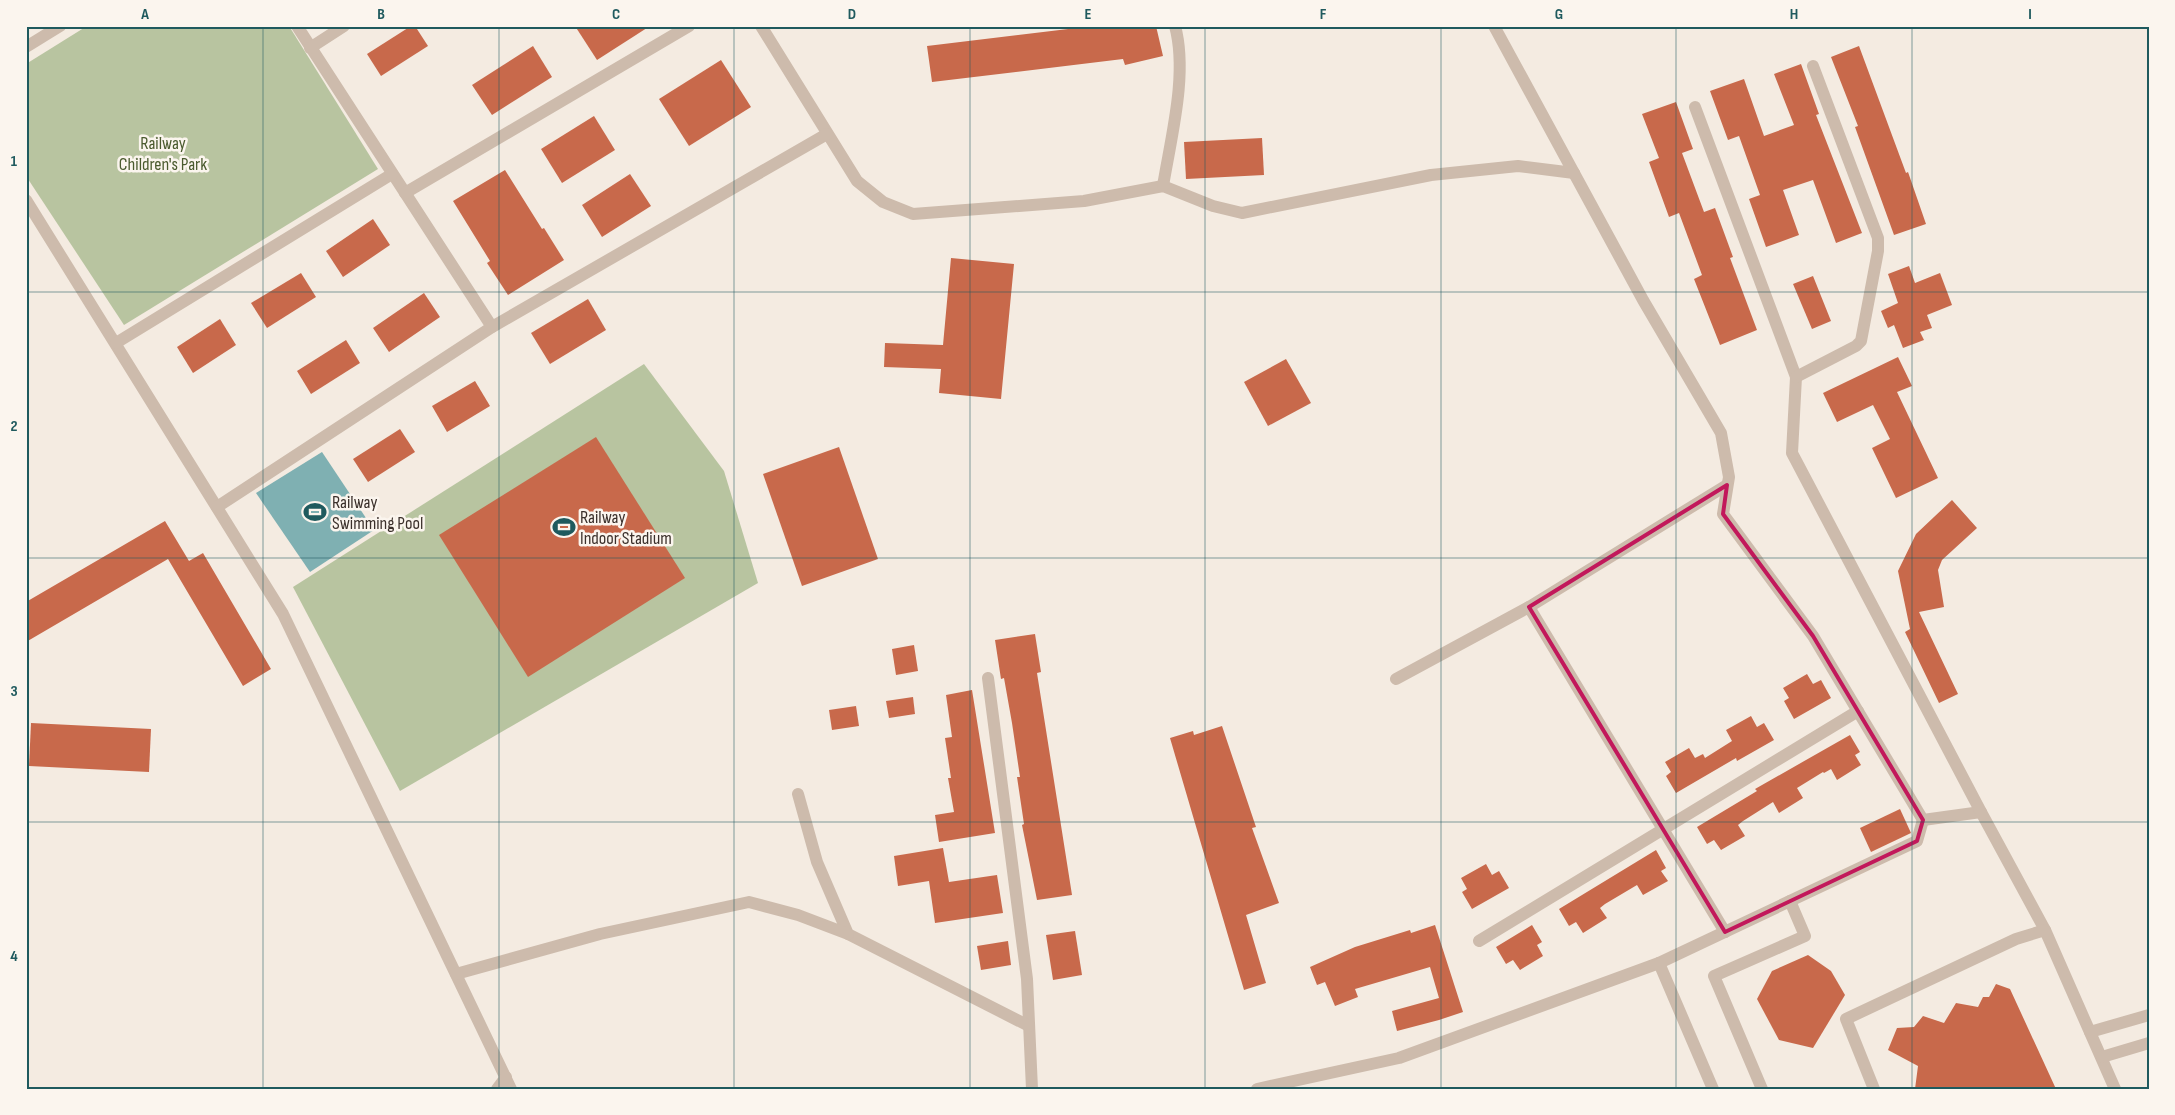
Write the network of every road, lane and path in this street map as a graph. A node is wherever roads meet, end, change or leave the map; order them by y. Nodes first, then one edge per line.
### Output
1 (60, 26) edge
2 (297, 26) edge
3 (344, 26) edge
4 (690, 26) edge
5 (761, 26) edge
6 (1175, 26) edge
7 (1494, 26) edge
8 (26, 47) edge
9 (310, 48) junction
10 (1813, 66) dead end
11 (1695, 107) dead end
12 (827, 134) junction
13 (1574, 173) junction
14 (392, 174) junction
15 (1163, 186) junction
16 (405, 193) junction
17 (26, 200) edge
18 (492, 327) junction
19 (116, 343) junction
20 (1796, 377) junction
21 (1727, 485) junction
22 (217, 507) junction
23 (1529, 607) junction
24 (988, 678) dead end
25 (1396, 679) dead end
26 (1858, 711) junction
27 (798, 794) dead end
28 (1981, 812) junction
29 (1924, 820) junction
30 (1663, 829) junction
31 (1790, 901) junction
32 (2045, 930) junction
33 (1725, 932) junction
34 (848, 934) junction
35 (1478, 941) dead end
36 (1659, 963) junction
37 (456, 974) junction
38 (2149, 1015) edge
39 (1029, 1026) junction
40 (2090, 1032) junction
41 (2149, 1043) edge
42 (2102, 1057) junction
43 (508, 1083) edge
44 (497, 1089) edge
45 (1032, 1089) edge
46 (1257, 1089) edge
47 (1713, 1089) edge
48 (1762, 1089) edge
49 (1874, 1089) edge
50 (2115, 1089) edge

1 - 8 street
2 - 9 street
3 - 9 street
4 - 16 street
5 - 12 street
6 - 15 street
7 - 13 street
9 - 14 street
10 - 20 street
11 - 20 street
12 - 15 street
12 - 18 street
13 - 15 street
13 - 21 street
14 - 16 street
14 - 19 street
16 - 18 street
17 - 19 street
18 - 22 street
19 - 22 street
20 - 28 street
21 - 23 street
21 - 26 street
22 - 37 street
23 - 25 street
23 - 30 street
24 - 39 street
26 - 29 street
26 - 30 street
27 - 34 street
28 - 29 street
28 - 32 street
29 - 31 street
30 - 33 street
30 - 35 street
31 - 33 street
31 - 48 street
32 - 40 street
32 - 49 street
33 - 36 street
34 - 37 street
34 - 39 street
36 - 46 street
36 - 47 street
37 - 43 street
38 - 40 street
39 - 45 street
40 - 42 street
41 - 42 street
42 - 50 street
43 - 44 street

